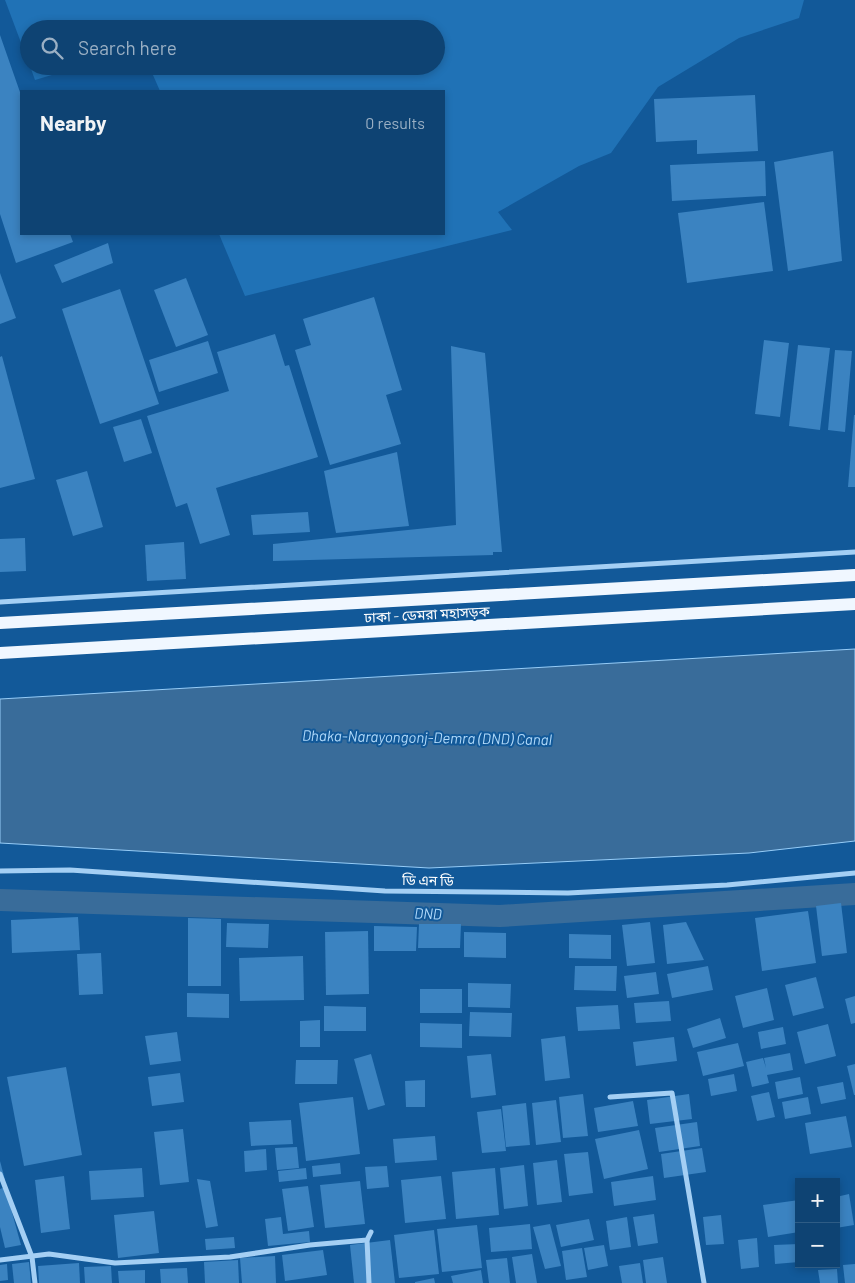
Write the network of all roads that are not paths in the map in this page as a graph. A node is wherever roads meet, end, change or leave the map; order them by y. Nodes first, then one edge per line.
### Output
1 (855, 552) edge
2 (855, 575) edge
3 (0, 602) edge
4 (855, 604) edge
5 (0, 624) edge
6 (0, 653) edge
7 (0, 871) edge
8 (855, 872) edge
9 (610, 1096) dead end
10 (0, 1174) edge
11 (371, 1232) dead end
12 (367, 1240) junction
13 (32, 1257) junction
14 (0, 1260) edge
15 (35, 1283) edge
16 (369, 1283) edge
17 (704, 1283) edge

1 - 3 street
2 - 5 main road, ঢাকা - ডেমরা মহাসড়ক
4 - 6 main road, ঢাকা - ডেমরা মহাসড়ক
7 - 8 street, ডি এন ডি
9 - 17 street
10 - 13 street
11 - 12 street
12 - 13 street
12 - 16 street
13 - 14 street
13 - 15 street

